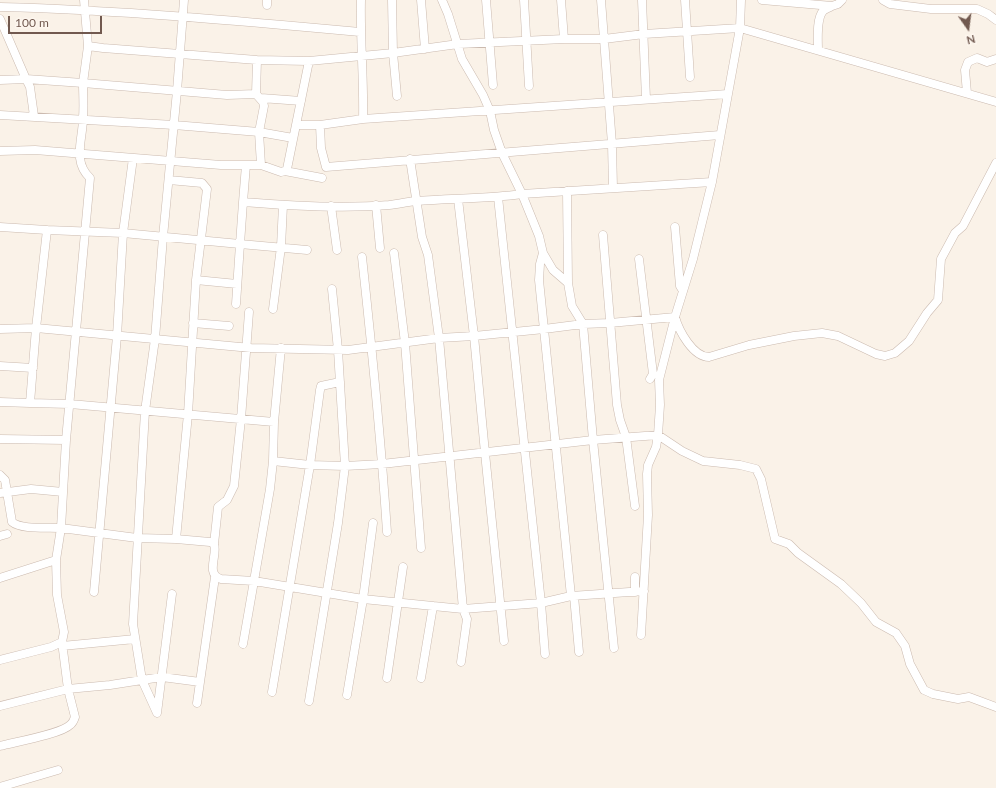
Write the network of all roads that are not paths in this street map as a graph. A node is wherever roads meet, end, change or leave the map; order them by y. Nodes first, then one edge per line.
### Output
1 (84, 0) edge
2 (184, 0) edge
3 (360, 0) edge
4 (392, 0) edge
5 (422, 0) edge
6 (442, 0) edge
7 (486, 0) edge
8 (524, 0) edge
9 (561, 0) edge
10 (601, 0) edge
11 (642, 0) edge
12 (685, 0) edge
13 (741, 0) edge
14 (762, 0) edge
15 (842, 0) edge
16 (883, 0) edge
17 (48, 4) edge
18 (832, 6) junction
19 (0, 7) edge
20 (85, 10) junction
21 (183, 16) junction
22 (0, 19) edge
23 (996, 20) edge
24 (740, 28) junction
25 (687, 30) junction
26 (360, 32) junction
27 (644, 34) junction
28 (564, 39) junction
29 (604, 39) junction
30 (526, 40) junction
31 (490, 42) junction
32 (458, 44) junction
33 (88, 46) junction
34 (426, 49) junction
35 (818, 50) junction
36 (393, 53) junction
37 (180, 55) junction
38 (362, 56) junction
39 (996, 59) edge
40 (257, 60) junction
41 (309, 61) junction
42 (690, 77) dead end
43 (26, 79) junction
44 (0, 80) edge
45 (83, 83) junction
46 (493, 85) dead end
47 (528, 86) dead end
48 (178, 91) junction
49 (967, 93) junction
50 (728, 94) junction
51 (258, 96) junction
52 (397, 96) dead end
53 (646, 99) junction
54 (301, 101) junction
55 (608, 101) junction
56 (996, 102) edge
57 (490, 111) junction
58 (0, 115) edge
59 (34, 116) junction
60 (83, 119) junction
61 (364, 119) junction
62 (174, 125) junction
63 (296, 125) junction
64 (320, 125) junction
65 (259, 132) junction
66 (720, 136) junction
67 (293, 138) junction
68 (612, 144) junction
69 (0, 151) edge
70 (79, 153) junction
71 (502, 153) junction
72 (132, 158) junction
73 (410, 159) junction
74 (170, 162) junction
75 (996, 163) edge
76 (246, 166) junction
77 (261, 166) junction
78 (285, 171) junction
79 (322, 178) dead end
80 (169, 180) junction
81 (712, 182) junction
82 (613, 188) junction
83 (567, 191) junction
84 (522, 194) junction
85 (498, 197) junction
86 (458, 199) junction
87 (416, 201) junction
88 (243, 202) junction
89 (283, 205) junction
90 (376, 205) junction
91 (332, 206) junction
92 (0, 227) edge
93 (675, 227) dead end
94 (47, 230) junction
95 (84, 232) junction
96 (123, 233) junction
97 (603, 235) dead end
98 (162, 237) junction
99 (200, 241) junction
100 (240, 244) junction
101 (281, 247) junction
102 (380, 248) dead end
103 (307, 250) dead end
104 (338, 250) dead end
105 (543, 252) junction
106 (394, 253) dead end
107 (362, 257) dead end
108 (639, 259) dead end
109 (196, 280) junction
110 (568, 283) junction
111 (237, 284) junction
112 (332, 289) dead end
113 (683, 291) junction
114 (236, 304) dead end
115 (273, 309) dead end
116 (249, 312) dead end
117 (675, 317) junction
118 (646, 320) junction
119 (193, 323) junction
120 (610, 323) junction
121 (583, 324) junction
122 (229, 326) dead end
123 (36, 328) junction
124 (0, 329) edge
125 (544, 329) junction
126 (76, 332) junction
127 (512, 332) junction
128 (117, 336) junction
129 (474, 336) junction
130 (439, 338) junction
131 (155, 339) junction
132 (192, 342) junction
133 (405, 343) junction
134 (247, 347) junction
135 (372, 347) junction
136 (281, 348) junction
137 (338, 350) junction
138 (0, 366) edge
139 (33, 368) junction
140 (650, 380) dead end
141 (340, 382) junction
142 (0, 402) edge
143 (30, 403) junction
144 (70, 404) junction
145 (110, 408) junction
146 (145, 411) junction
147 (188, 414) junction
148 (241, 419) junction
149 (274, 422) junction
150 (658, 435) junction
151 (626, 437) junction
152 (0, 439) edge
153 (66, 440) junction
154 (593, 440) junction
155 (556, 444) junction
156 (525, 448) junction
157 (485, 453) junction
158 (449, 456) junction
159 (273, 461) junction
160 (415, 461) junction
161 (382, 464) junction
162 (310, 465) junction
163 (345, 466) junction
164 (0, 474) edge
165 (3, 492) edge
166 (63, 492) junction
167 (635, 506) dead end
168 (374, 523) dead end
169 (61, 528) junction
170 (386, 532) dead end
171 (98, 533) junction
172 (137, 538) junction
173 (176, 539) junction
174 (214, 544) junction
175 (421, 548) dead end
176 (56, 560) junction
177 (403, 568) dead end
178 (215, 577) junction
179 (635, 577) dead end
180 (0, 578) edge
181 (254, 581) junction
182 (289, 587) junction
183 (644, 591) junction
184 (94, 592) dead end
185 (635, 592) junction
186 (327, 593) junction
187 (172, 594) dead end
188 (609, 594) junction
189 (572, 596) junction
190 (363, 599) junction
191 (397, 602) junction
192 (541, 603) junction
193 (433, 606) junction
194 (501, 606) junction
195 (463, 609) junction
196 (641, 635) dead end
197 (135, 639) junction
198 (504, 641) dead end
199 (62, 644) junction
200 (244, 644) dead end
201 (614, 648) dead end
202 (579, 652) dead end
203 (545, 654) dead end
204 (0, 660) edge
205 (461, 662) dead end
206 (162, 678) junction
207 (387, 678) dead end
208 (421, 678) dead end
209 (142, 680) junction
210 (200, 682) junction
211 (68, 689) junction
212 (272, 692) dead end
213 (347, 695) dead end
214 (309, 701) dead end
215 (197, 703) dead end
216 (0, 706) edge
217 (996, 707) edge
218 (0, 746) edge
219 (58, 770) dead end
220 (0, 788) edge

1 - 20 street
2 - 21 street
3 - 26 street
4 - 36 street
5 - 34 street
6 - 32 street
7 - 31 street
8 - 30 street
9 - 28 street
10 - 29 street
11 - 27 street
12 - 25 street
13 - 24 street
14 - 18 street
15 - 18 street
16 - 23 street
17 - 19 street
17 - 20 street
18 - 35 street
20 - 21 street
20 - 33 street
21 - 26 street
21 - 37 street
22 - 43 street
24 - 25 street
24 - 35 street
24 - 50 street
25 - 27 street
25 - 42 street
26 - 38 street
27 - 29 street
27 - 53 street
28 - 29 street
28 - 30 street
29 - 55 street
30 - 31 street
30 - 47 street
31 - 32 street
31 - 46 street
32 - 34 street
32 - 57 street
33 - 37 street
33 - 45 street
34 - 36 street
35 - 49 street
36 - 38 street
36 - 52 street
37 - 40 street
37 - 48 street
38 - 41 street
38 - 61 street
39 - 49 street
40 - 41 street
40 - 51 street
41 - 54 street
43 - 44 street
43 - 45 street
43 - 59 street
45 - 48 street
45 - 60 street
48 - 51 street
48 - 62 street
49 - 56 street
50 - 53 street
50 - 66 street
51 - 54 street
51 - 65 street
53 - 55 street
54 - 63 street
55 - 57 street
55 - 68 street
57 - 61 street
57 - 71 street
58 - 59 street
59 - 60 street
60 - 62 street
60 - 70 street
61 - 64 street
62 - 65 street
62 - 74 street
63 - 64 street
63 - 67 street
64 - 73 street
65 - 67 street
65 - 77 street
66 - 68 street
66 - 81 street
67 - 78 street
68 - 71 street
68 - 82 street
69 - 70 street
70 - 72 street
70 - 95 street
71 - 73 street
71 - 84 street
72 - 74 street
72 - 96 street
73 - 87 street
74 - 76 street
74 - 80 street
75 - 117 street
76 - 77 street
76 - 88 street
77 - 78 street
78 - 79 street
80 - 98 street
80 - 99 street
81 - 82 street
81 - 113 street
82 - 83 street
83 - 84 street
83 - 110 street
84 - 85 street
84 - 105 street
85 - 86 street
85 - 127 street
86 - 87 street
86 - 129 street
87 - 90 street
87 - 130 street
88 - 89 street
88 - 100 street
89 - 91 street
89 - 101 street
90 - 91 street
90 - 102 street
91 - 104 street
92 - 94 street
93 - 113 street
94 - 95 street
94 - 123 street
95 - 96 street
95 - 126 street
96 - 98 street
96 - 128 street
97 - 120 street
98 - 99 street
98 - 131 street
99 - 100 street
99 - 109 street
100 - 101 street
100 - 111 street
101 - 103 street
101 - 115 street
105 - 110 street
105 - 125 street
106 - 133 street
107 - 135 street
108 - 118 street
109 - 111 street
109 - 119 street
110 - 121 street
111 - 114 street
112 - 137 street
113 - 117 street
116 - 134 street
117 - 118 street
117 - 150 street
118 - 120 street
118 - 140 street
119 - 122 street
119 - 132 street
120 - 121 street
120 - 151 street
121 - 125 street
121 - 154 street
123 - 124 street
123 - 126 street
123 - 139 street
125 - 127 street
125 - 155 street
126 - 128 street
126 - 144 street
127 - 129 street
127 - 156 street
128 - 131 street
128 - 145 street
129 - 130 street
129 - 157 street
130 - 133 street
130 - 158 street
131 - 132 street
131 - 146 street
132 - 134 street
132 - 147 street
133 - 135 street
133 - 160 street
134 - 136 street
134 - 148 street
135 - 137 street
135 - 161 street
136 - 137 street
136 - 149 street
137 - 141 street
138 - 139 street
139 - 143 street
141 - 162 street
141 - 163 street
142 - 143 street
143 - 144 street
144 - 145 street
144 - 153 street
145 - 146 street
145 - 171 street
146 - 147 street
146 - 172 street
147 - 148 street
147 - 173 street
148 - 149 street
148 - 174 street
149 - 159 street
150 - 151 street
150 - 183 street
150 - 217 street
151 - 154 street
151 - 167 street
152 - 153 street
153 - 166 street
154 - 155 street
154 - 188 street
155 - 156 street
155 - 189 street
156 - 157 street
156 - 192 street
157 - 158 street
157 - 194 street
158 - 160 street
158 - 195 street
159 - 162 street
159 - 181 street
160 - 161 street
160 - 175 street
161 - 163 street
161 - 170 street
162 - 163 street
162 - 182 street
163 - 186 street
164 - 165 street
165 - 166 street
165 - 169 street
166 - 169 street
168 - 190 street
169 - 171 street
169 - 176 street
171 - 172 street
171 - 184 street
172 - 173 street
172 - 197 street
173 - 174 street
174 - 178 street
176 - 180 street
176 - 199 street
177 - 191 street
178 - 181 street
178 - 210 street
179 - 185 street
181 - 182 street
181 - 200 street
182 - 186 street
182 - 212 street
183 - 185 street
183 - 196 street
185 - 188 street
186 - 190 street
186 - 214 street
187 - 206 street
188 - 189 street
188 - 201 street
189 - 192 street
189 - 202 street
190 - 191 street
190 - 213 street
191 - 193 street
191 - 207 street
192 - 194 street
192 - 203 street
193 - 195 street
193 - 208 street
194 - 195 street
194 - 198 street
195 - 205 street
197 - 199 street
197 - 209 street
199 - 204 street
199 - 211 street
206 - 209 street
206 - 209 street
206 - 210 street
209 - 211 street
210 - 215 street
211 - 216 street
211 - 218 street
219 - 220 street

